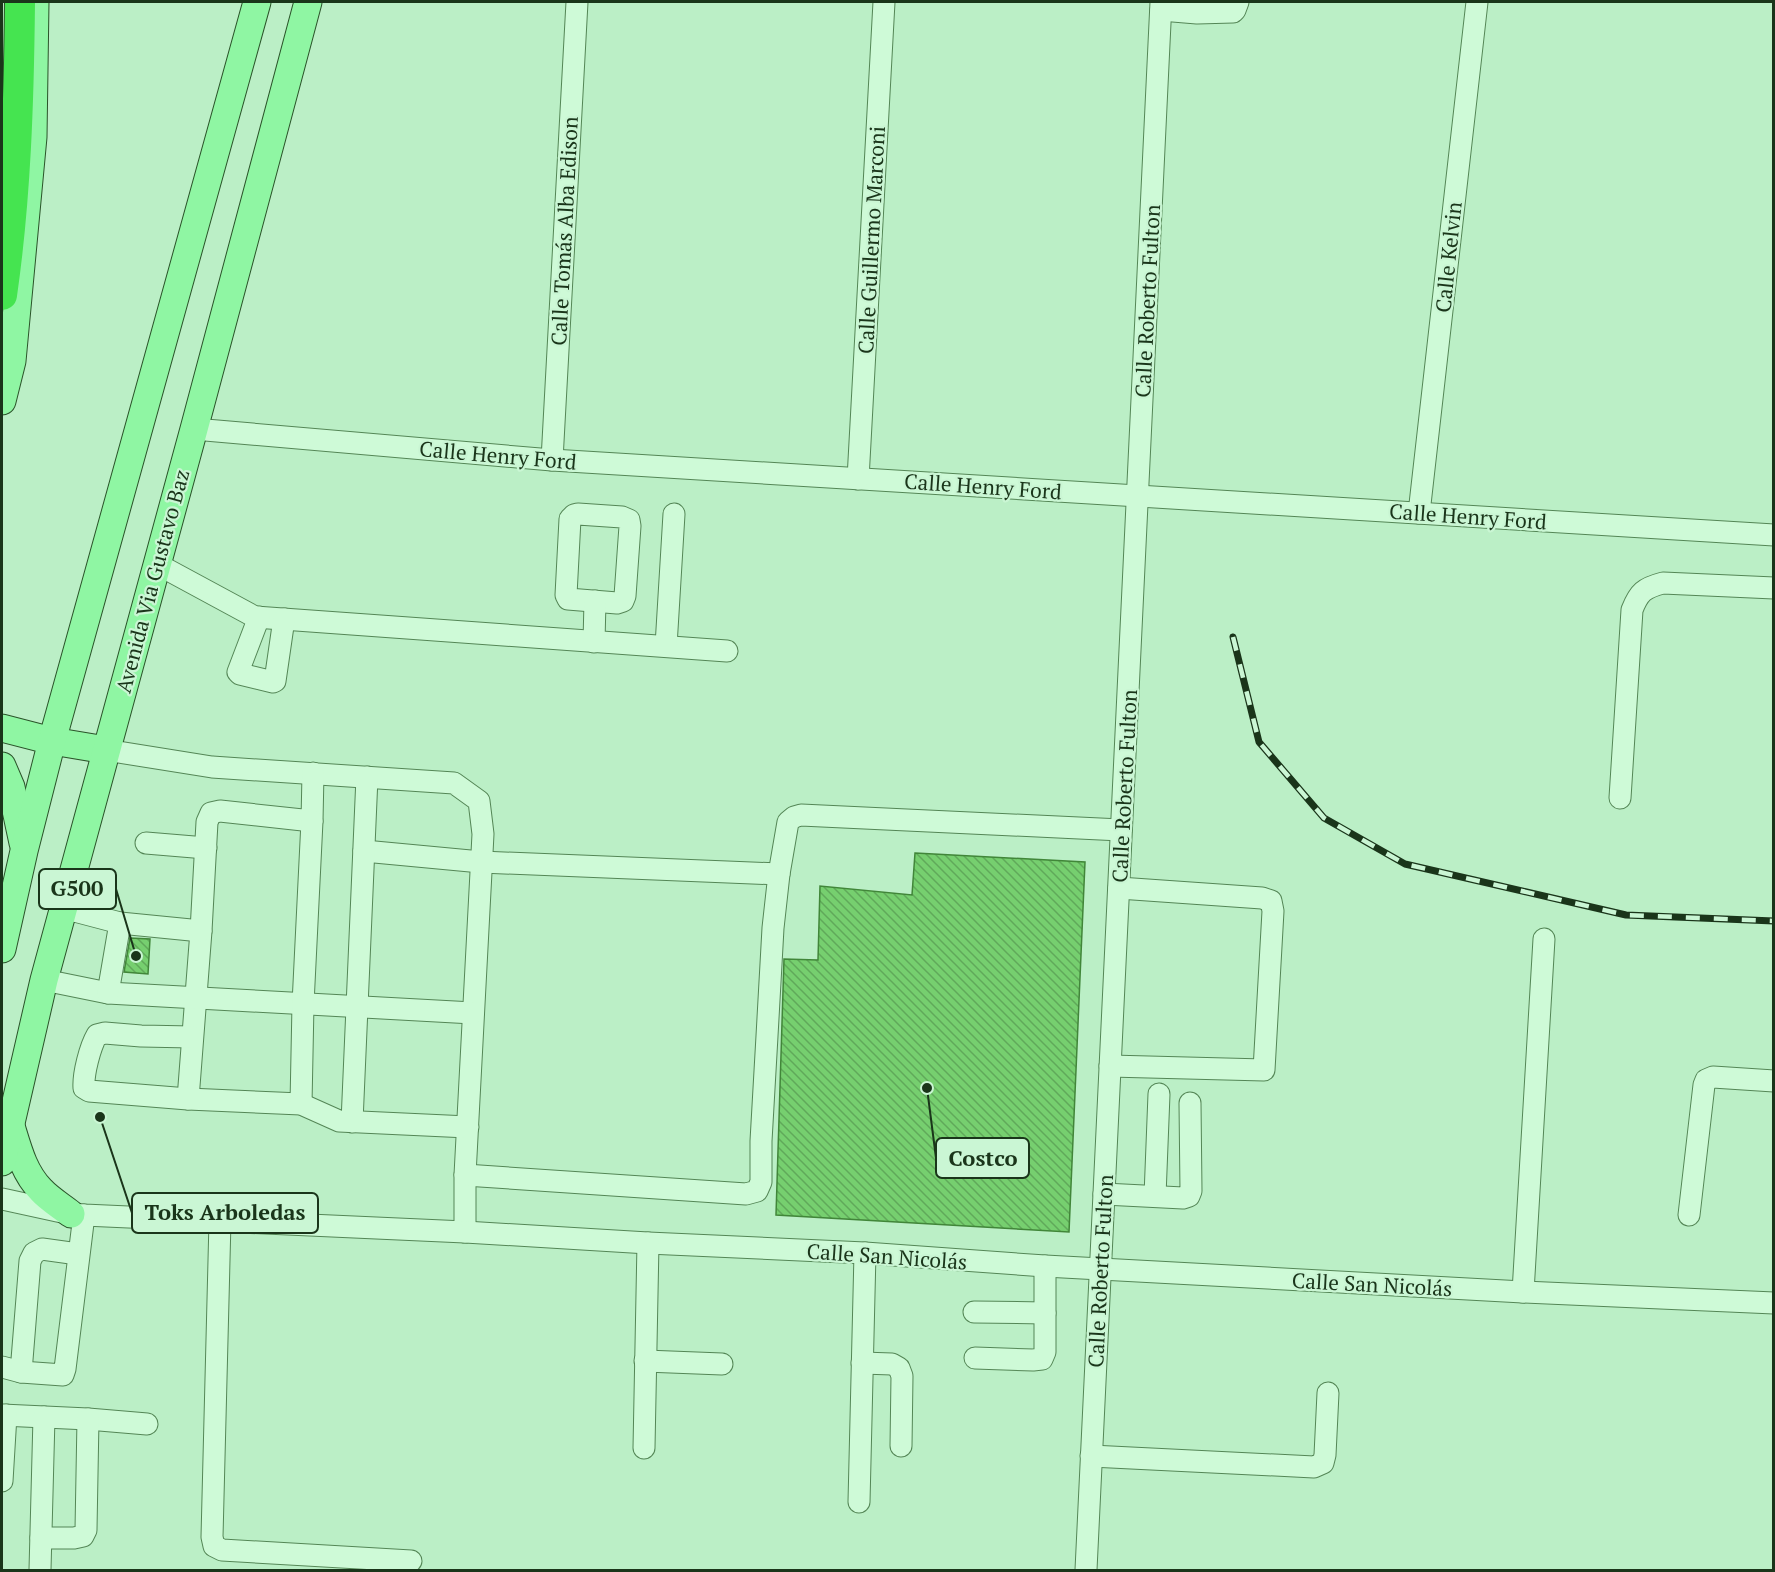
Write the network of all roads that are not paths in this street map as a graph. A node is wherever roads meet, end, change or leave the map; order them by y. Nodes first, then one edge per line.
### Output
1 (20, 2) edge
2 (35, 2) edge
3 (257, 2) edge
4 (308, 2) edge
5 (577, 2) edge
6 (884, 2) edge
7 (1238, 2) edge
8 (1477, 2) edge
9 (1161, 6) edge
10 (2, 295) edge
11 (2, 401) edge
12 (194, 429) junction
13 (552, 460) junction
14 (858, 479) junction
15 (1137, 496) junction
16 (1419, 513) junction
17 (674, 514) dead end
18 (1773, 535) edge
19 (157, 564) junction
20 (1773, 588) edge
21 (595, 601) junction
22 (259, 617) junction
23 (284, 619) junction
24 (594, 642) junction
25 (666, 646) junction
26 (727, 651) dead end
27 (2, 728) edge
28 (52, 741) junction
29 (106, 750) junction
30 (2, 766) edge
31 (313, 773) junction
32 (367, 777) junction
33 (1620, 798) dead end
34 (312, 821) junction
35 (1121, 830) junction
36 (146, 843) dead end
37 (206, 848) junction
38 (24, 851) junction
39 (364, 851) junction
40 (481, 862) junction
41 (779, 874) junction
42 (1119, 888) junction
43 (63, 908) junction
44 (120, 923) junction
45 (201, 931) junction
46 (1544, 939) dead end
47 (2, 949) edge
48 (44, 980) junction
49 (108, 993) junction
50 (196, 998) junction
51 (303, 1004) junction
52 (356, 1007) junction
53 (473, 1013) junction
54 (192, 1037) junction
55 (1110, 1066) junction
56 (1773, 1081) edge
57 (1159, 1094) dead end
58 (188, 1099) junction
59 (1190, 1103) dead end
60 (301, 1104) junction
61 (10, 1122) junction
62 (352, 1122) junction
63 (468, 1127) junction
64 (2, 1162) edge
65 (465, 1175) junction
66 (1104, 1194) junction
67 (1155, 1196) junction
68 (2, 1199) edge
69 (77, 1214) junction
70 (1689, 1215) dead end
71 (220, 1221) junction
72 (465, 1232) junction
73 (648, 1243) junction
74 (865, 1253) junction
75 (78, 1254) junction
76 (1045, 1266) junction
77 (1100, 1269) junction
78 (1523, 1292) junction
79 (1773, 1303) edge
80 (974, 1312) dead end
81 (1045, 1313) junction
82 (975, 1358) dead end
83 (645, 1361) junction
84 (862, 1363) junction
85 (722, 1364) dead end
86 (11, 1369) edge
87 (1328, 1393) dead end
88 (4, 1415) edge
89 (44, 1417) junction
90 (88, 1419) junction
91 (147, 1424) dead end
92 (901, 1446) dead end
93 (644, 1448) dead end
94 (1091, 1456) junction
95 (2, 1482) edge
96 (859, 1502) dead end
97 (41, 1538) junction
98 (411, 1561) dead end
99 (40, 1570) edge
100 (1086, 1570) edge

1 - 10 highway
2 - 11 main road
3 - 28 main road
4 - 12 main road, Avenida Via Gustavo Baz
5 - 13 street, Calle Tomás Alba Edison
6 - 14 street, Calle Guillermo Marconi
7 - 9 street
8 - 16 street, Calle Kelvin
9 - 15 street, Calle Roberto Fulton
12 - 13 street, Calle Henry Ford
12 - 19 main road, Avenida Via Gustavo Baz
13 - 14 street, Calle Henry Ford
14 - 15 street, Calle Henry Ford
15 - 16 street, Calle Henry Ford
15 - 35 street, Calle Roberto Fulton
16 - 18 street, Calle Henry Ford
17 - 25 street
19 - 22 street
19 - 29 main road, Avenida Via Gustavo Baz
20 - 33 street
21 - 21 street
21 - 24 street
22 - 23 street
22 - 23 street
23 - 24 street
24 - 25 street
25 - 26 street
27 - 28 main road
28 - 29 main road
28 - 38 main road
29 - 31 street
29 - 43 main road, Avenida Via Gustavo Baz
30 - 38 main road
31 - 32 street
31 - 34 street
32 - 39 street
32 - 40 street
34 - 37 street
34 - 51 street
35 - 41 street
35 - 42 street, Calle Roberto Fulton
36 - 37 street
37 - 45 street
38 - 47 main road
39 - 40 street
39 - 52 street
40 - 41 street
40 - 53 street
41 - 65 street
42 - 55 street, Calle Roberto Fulton
42 - 55 street
43 - 44 street
43 - 48 main road, Avenida Via Gustavo Baz
44 - 45 street
44 - 49 street
45 - 50 street
46 - 78 street
48 - 49 street
48 - 61 main road, Avenida Via Gustavo Baz
49 - 50 street
50 - 51 street
50 - 54 street
51 - 52 street
51 - 60 street
52 - 53 street
52 - 62 street
53 - 63 street
54 - 58 street
54 - 58 street
55 - 66 street, Calle Roberto Fulton
56 - 70 street
57 - 67 street
58 - 60 street
59 - 67 street
60 - 62 street
61 - 64 main road, Avenida Via Gustavo Baz
61 - 69 main road
62 - 63 street
63 - 65 street
65 - 72 street
66 - 67 street
66 - 77 street, Calle Roberto Fulton
68 - 69 street, Calle San Nicolás
69 - 71 street, Calle San Nicolás
69 - 75 street
71 - 72 street, Calle San Nicolás
71 - 98 street
72 - 73 street, Calle San Nicolás
73 - 74 street, Calle San Nicolás
73 - 83 street
74 - 76 street, Calle San Nicolás
74 - 84 street
75 - 86 street
75 - 86 street
76 - 77 street, Calle San Nicolás
76 - 81 street
77 - 78 street, Calle San Nicolás
77 - 94 street, Calle Roberto Fulton
78 - 79 street, Calle San Nicolás
80 - 81 street
81 - 82 street
83 - 85 street
83 - 93 street
84 - 92 street
84 - 96 street
87 - 94 street
88 - 89 street
88 - 95 street
89 - 90 street
89 - 97 street
90 - 91 street
90 - 97 street
94 - 100 street, Calle Roberto Fulton
97 - 99 street

